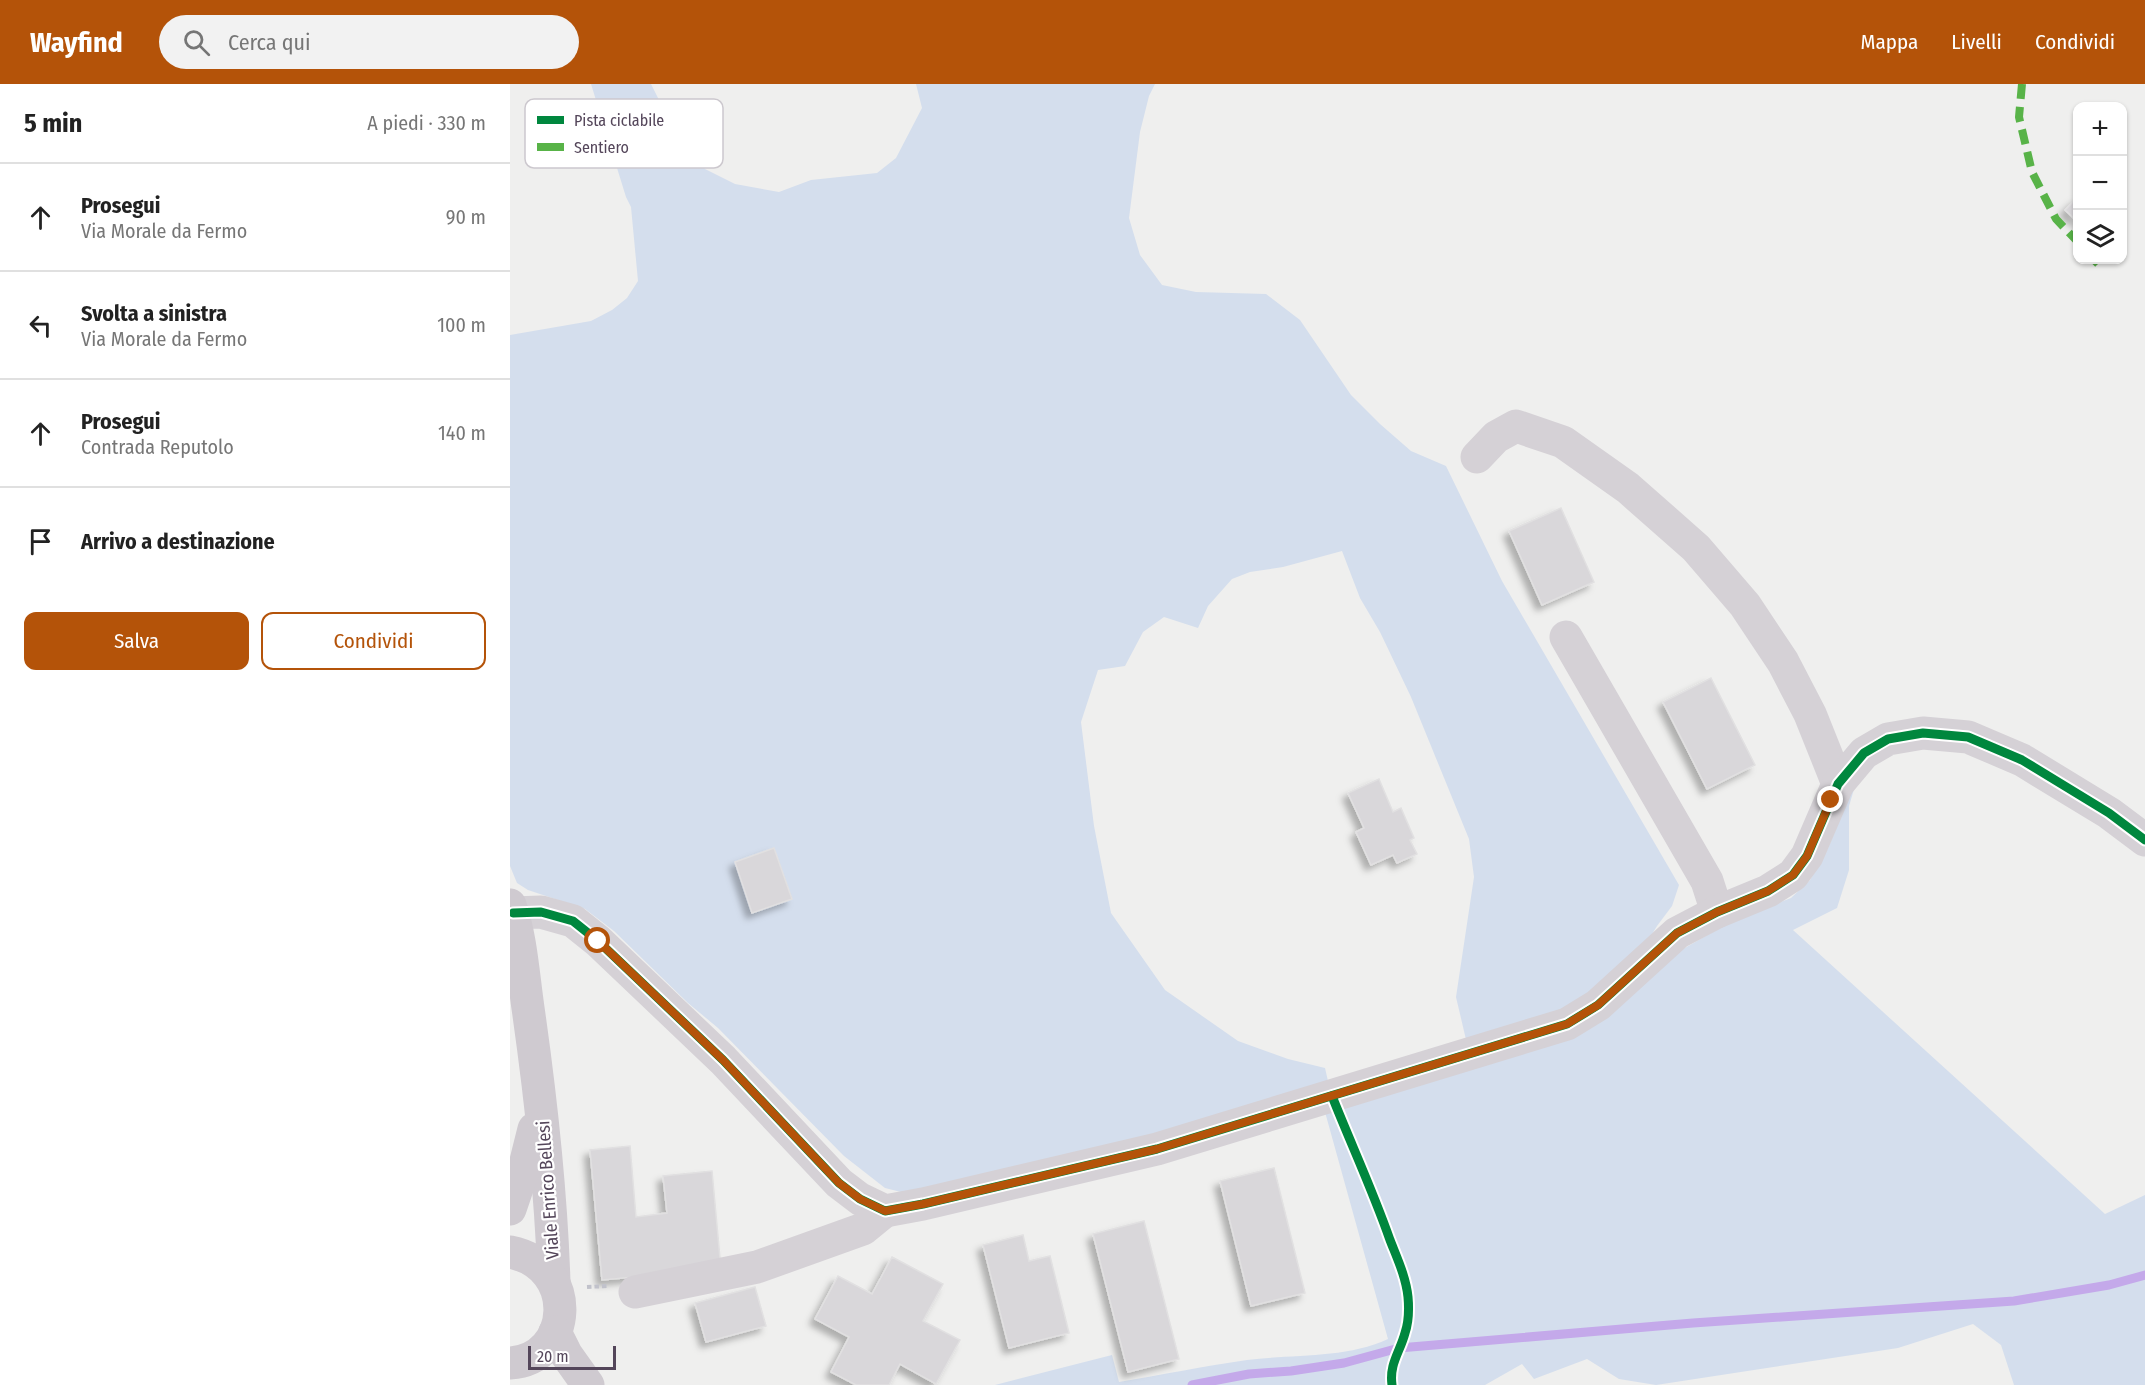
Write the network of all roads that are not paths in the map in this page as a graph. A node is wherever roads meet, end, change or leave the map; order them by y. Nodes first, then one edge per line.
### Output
1 (1477, 457) dead end
2 (1566, 637) dead end
3 (1838, 784) junction
4 (2145, 840) edge
5 (1717, 912) junction
6 (511, 919) edge
7 (510, 973) edge
8 (528, 1007) junction
9 (541, 1098) junction
10 (510, 1209) edge
11 (885, 1211) junction
12 (510, 1252) edge
13 (554, 1282) junction
14 (635, 1292) dead end
15 (555, 1332) junction
16 (510, 1363) edge
17 (510, 1373) edge
18 (529, 1385) edge
19 (588, 1385) edge

1 - 3 street
2 - 5 street
3 - 4 street
3 - 5 street
5 - 11 street
6 - 8 main road, Viale Enrico Bellesi
6 - 11 street
7 - 8 main road, Viale Enrico Bellesi
8 - 9 main road, Viale Enrico Bellesi
9 - 10 main road, Viale Enrico Bellesi
9 - 13 main road, Viale Enrico Bellesi
11 - 14 street
12 - 13 main road
13 - 15 main road, Viale Enrico Bellesi
15 - 16 main road
15 - 19 main road
17 - 18 main road

